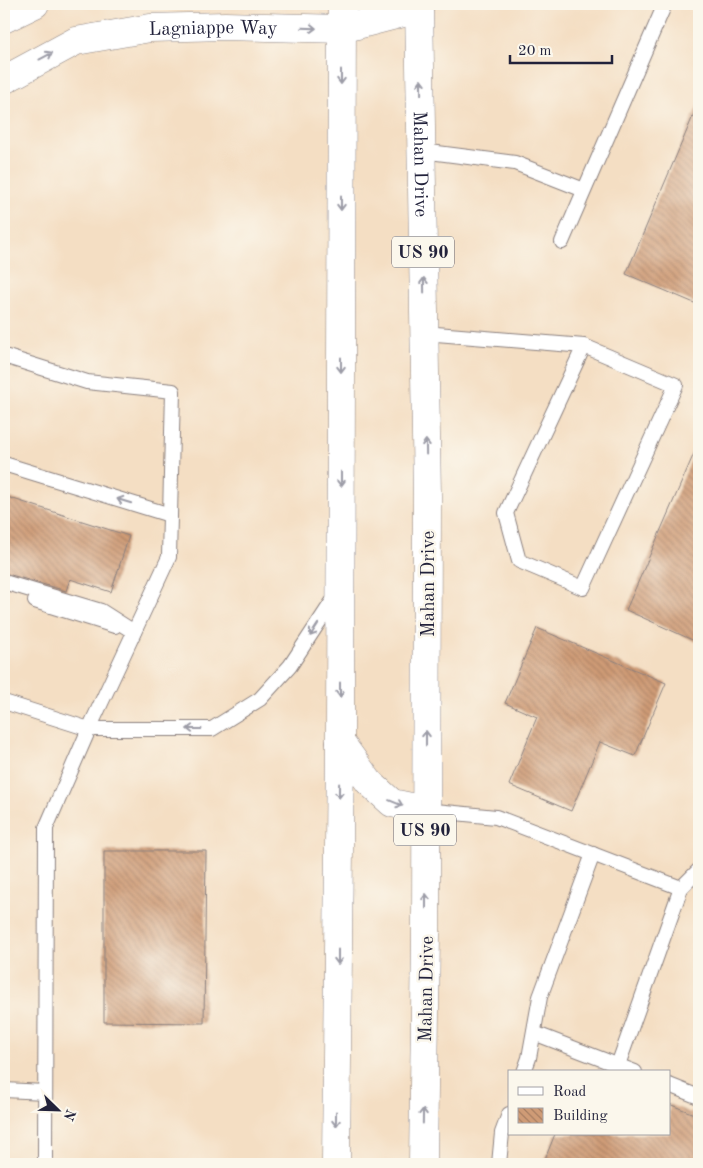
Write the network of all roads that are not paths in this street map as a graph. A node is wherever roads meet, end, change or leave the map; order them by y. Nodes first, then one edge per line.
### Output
1 (35, 4) edge
2 (665, 4) edge
3 (416, 5) edge
4 (342, 16) edge
5 (4, 19) edge
6 (4, 80) edge
7 (422, 151) junction
8 (584, 190) junction
9 (562, 242) dead end
10 (424, 333) junction
11 (584, 346) junction
12 (4, 356) edge
13 (4, 464) edge
14 (170, 516) junction
15 (4, 582) edge
16 (340, 589) junction
17 (4, 591) edge
18 (134, 632) junction
19 (4, 702) edge
20 (89, 729) junction
21 (340, 742) junction
22 (425, 810) junction
23 (593, 854) junction
24 (699, 870) edge
25 (681, 888) junction
26 (534, 1033) junction
27 (618, 1065) junction
28 (525, 1070) edge
29 (630, 1070) edge
30 (670, 1085) edge
31 (4, 1090) edge
32 (45, 1092) junction
33 (699, 1097) edge
34 (508, 1117) edge
35 (45, 1164) edge
36 (336, 1164) edge
37 (423, 1164) edge
38 (499, 1164) edge

1 - 5 main road
2 - 8 lane
3 - 4 main road, Lagniappe Way
7 -> 3 main road, Mahan Drive / US 90
6 -> 4 main road, Lagniappe Way
4 -> 16 main road
7 - 8 lane
10 -> 7 main road, Mahan Drive / US 90
8 - 9 lane
10 - 11 lane
22 -> 10 main road, Mahan Drive / US 90
11 - 11 lane
12 - 14 lane
14 -> 13 lane
14 - 18 lane
15 - 18 lane
16 -> 20 lane
16 -> 21 main road
17 - 18 lane
18 - 20 lane
19 - 20 lane
20 - 32 lane
21 -> 22 main road
21 -> 36 main road
22 - 23 lane
37 -> 22 main road, Mahan Drive / US 90
23 - 25 lane
23 - 26 lane
24 - 25 lane
25 - 27 lane
26 - 27 lane
26 - 28 lane
27 - 29 lane
30 - 33 lane
31 - 32 lane
32 - 35 lane
34 - 38 lane

